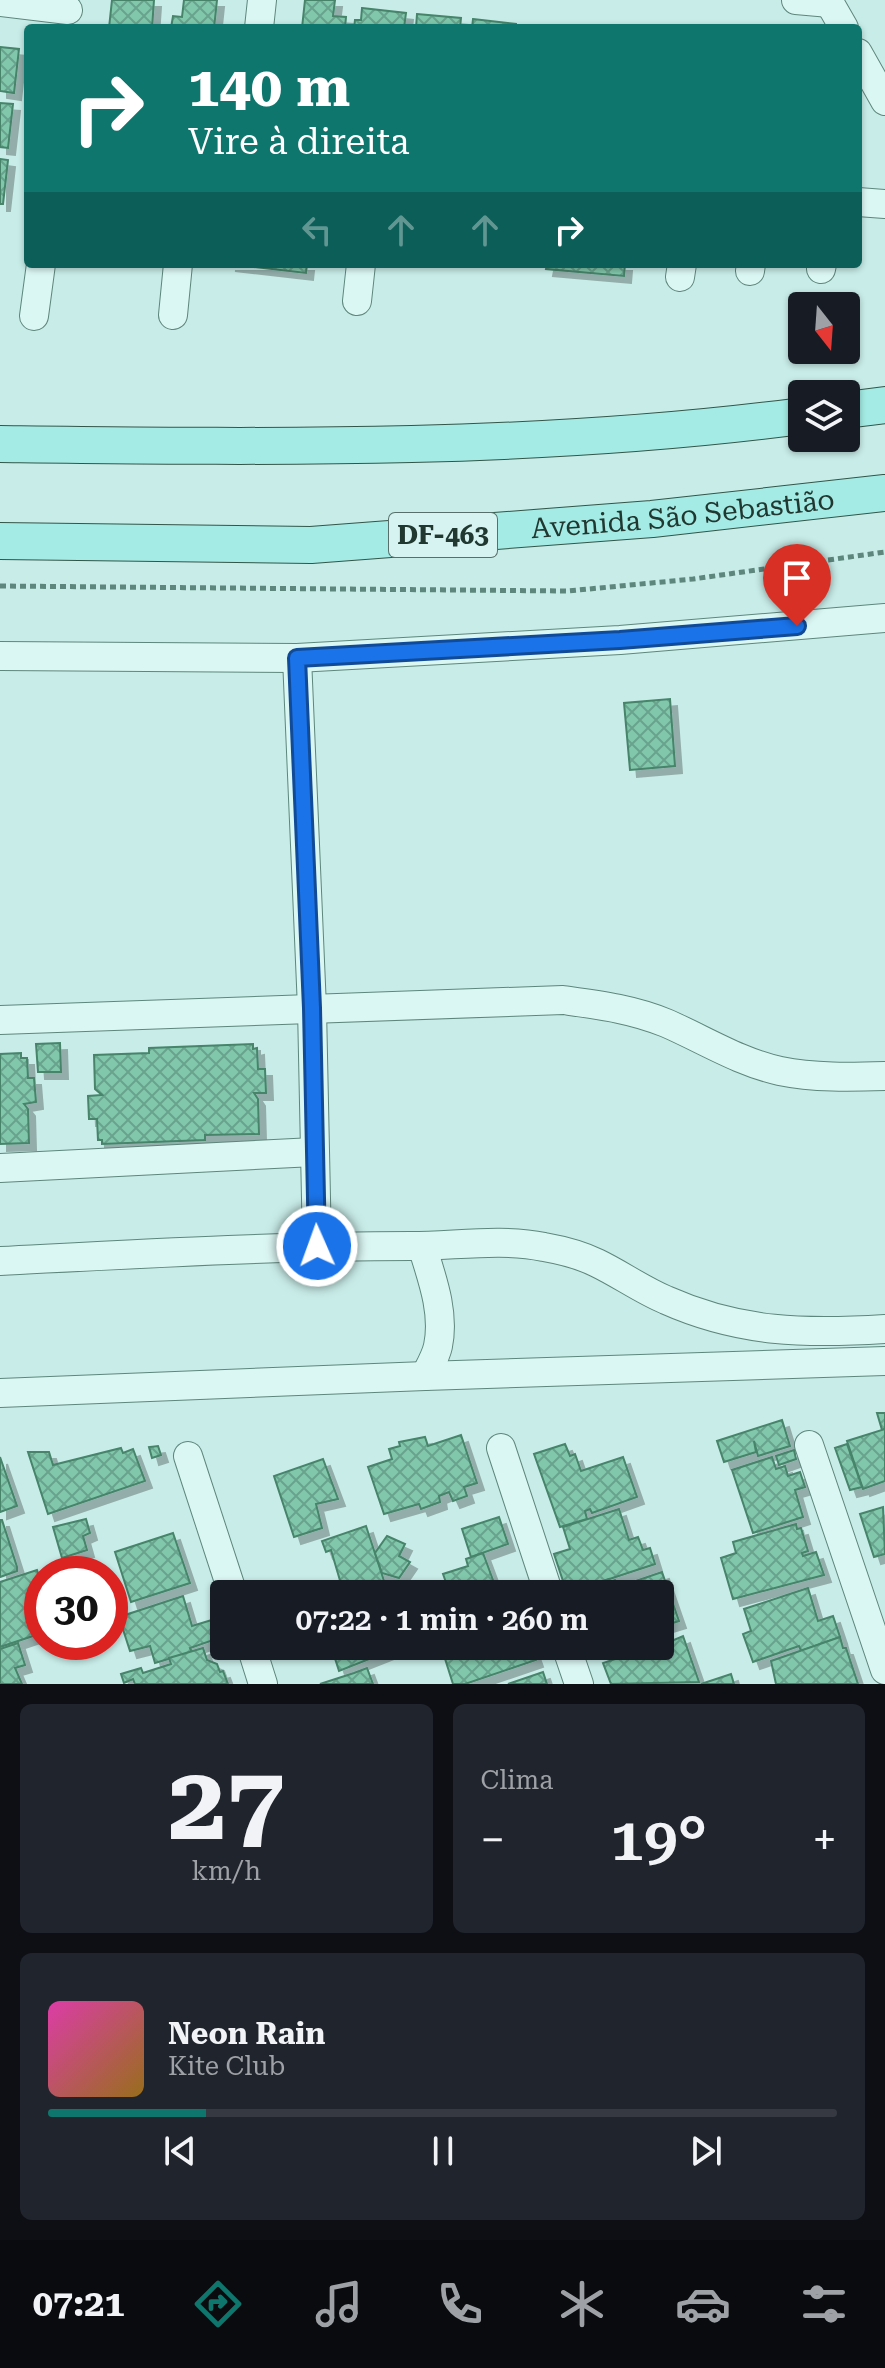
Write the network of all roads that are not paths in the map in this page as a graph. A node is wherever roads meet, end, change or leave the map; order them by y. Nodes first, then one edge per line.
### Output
1 (262, 0) edge
2 (796, 0) edge
3 (0, 2) edge
4 (829, 2) edge
5 (68, 13) edge
6 (259, 24) edge
7 (842, 24) edge
8 (862, 60) edge
9 (885, 101) edge
10 (862, 202) edge
11 (885, 204) edge
12 (40, 268) edge
13 (178, 268) edge
14 (361, 268) edge
15 (357, 301) dead end
16 (173, 315) dead end
17 (34, 316) dead end
18 (885, 405) edge
19 (860, 408) edge
20 (788, 417) edge
21 (0, 444) edge
22 (885, 493) edge
23 (0, 541) edge
24 (885, 618) edge
25 (0, 656) edge
26 (297, 658) junction
27 (312, 1008) junction
28 (0, 1020) edge
29 (885, 1076) edge
30 (314, 1152) junction
31 (0, 1168) edge
32 (317, 1246) junction
33 (422, 1246) junction
34 (0, 1261) edge
35 (885, 1329) edge
36 (885, 1361) edge
37 (425, 1376) junction
38 (0, 1393) edge
39 (809, 1445) dead end
40 (501, 1448) dead end
41 (188, 1456) dead end
42 (228, 1580) edge
43 (544, 1580) edge
44 (255, 1660) edge
45 (571, 1660) edge
46 (885, 1670) edge
47 (263, 1684) edge
48 (579, 1684) edge

1 - 6 street
2 - 4 street
3 - 5 street
4 - 7 street
8 - 9 street
10 - 11 street
12 - 17 street
13 - 16 street
14 - 15 street
18 - 19 main road
20 - 21 main road
22 - 23 main road, Avenida São Sebastião / DF-463
24 - 26 street
25 - 26 street
26 - 27 street
27 - 28 street
27 - 29 street
27 - 30 street
30 - 31 street
30 - 32 street
32 - 33 street
32 - 34 street
33 - 35 street
33 - 37 street
36 - 37 street
37 - 38 street
39 - 46 street
40 - 43 street
41 - 42 street
44 - 47 street
45 - 48 street

